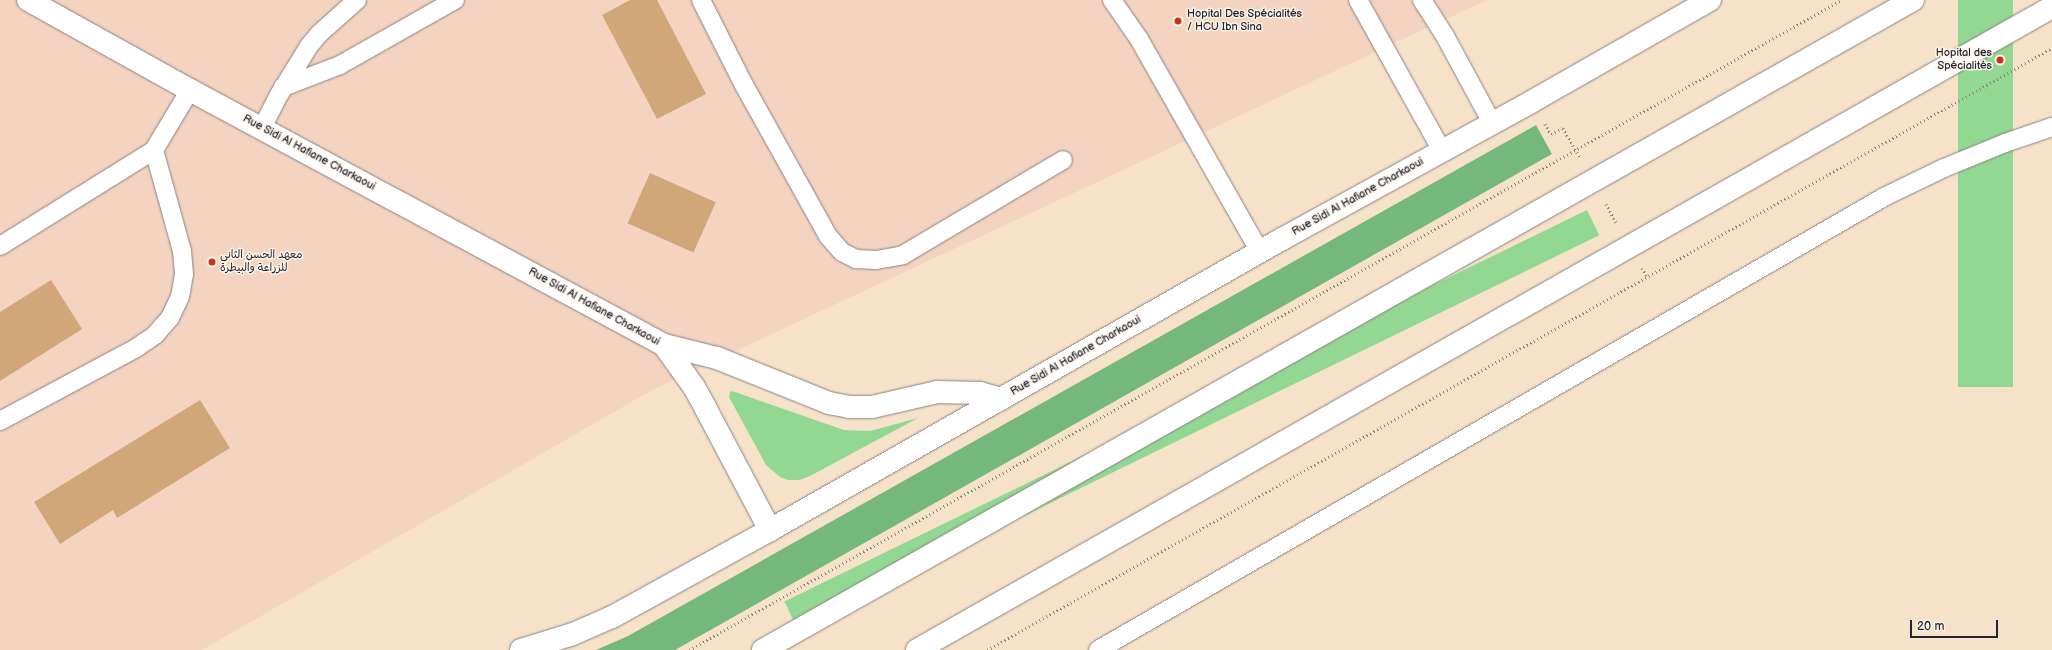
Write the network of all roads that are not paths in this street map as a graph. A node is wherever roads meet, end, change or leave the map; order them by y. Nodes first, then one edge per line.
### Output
1 (28, 0) edge
2 (357, 0) edge
3 (454, 0) edge
4 (701, 0) edge
5 (1112, 0) edge
6 (1358, 0) edge
7 (1422, 0) edge
8 (1710, 0) edge
9 (1913, 0) edge
10 (2052, 7) edge
11 (283, 88) junction
12 (190, 90) junction
13 (1492, 123) junction
14 (2052, 127) edge
15 (262, 128) junction
16 (154, 150) junction
17 (1442, 151) junction
18 (1063, 160) dead end
19 (0, 246) edge
20 (1260, 252) junction
21 (664, 345) junction
22 (1001, 399) junction
23 (0, 421) edge
24 (770, 530) junction
25 (521, 650) edge
26 (763, 650) edge
27 (917, 650) edge
28 (1098, 650) edge

1 - 12 street, Rue Sidi Al Hafiane Charkaoui
2 - 11 lane
3 - 11 lane
4 - 18 lane
5 - 20 lane
6 - 17 lane
7 - 13 lane
8 - 13 street, Rue Sidi Al Hafiane Charkaoui
9 - 26 street
10 - 27 street
11 - 15 lane
12 - 15 street, Rue Sidi Al Hafiane Charkaoui
12 - 16 lane
13 - 17 street, Rue Sidi Al Hafiane Charkaoui
14 - 28 lane
15 - 21 street, Rue Sidi Al Hafiane Charkaoui
16 - 19 lane
16 - 23 lane
17 - 20 street, Rue Sidi Al Hafiane Charkaoui
20 - 22 street, Rue Sidi Al Hafiane Charkaoui
21 - 22 street, Rue Sidi Al Hafiane Charkaoui
21 - 24 street
22 - 24 street
24 - 25 street

